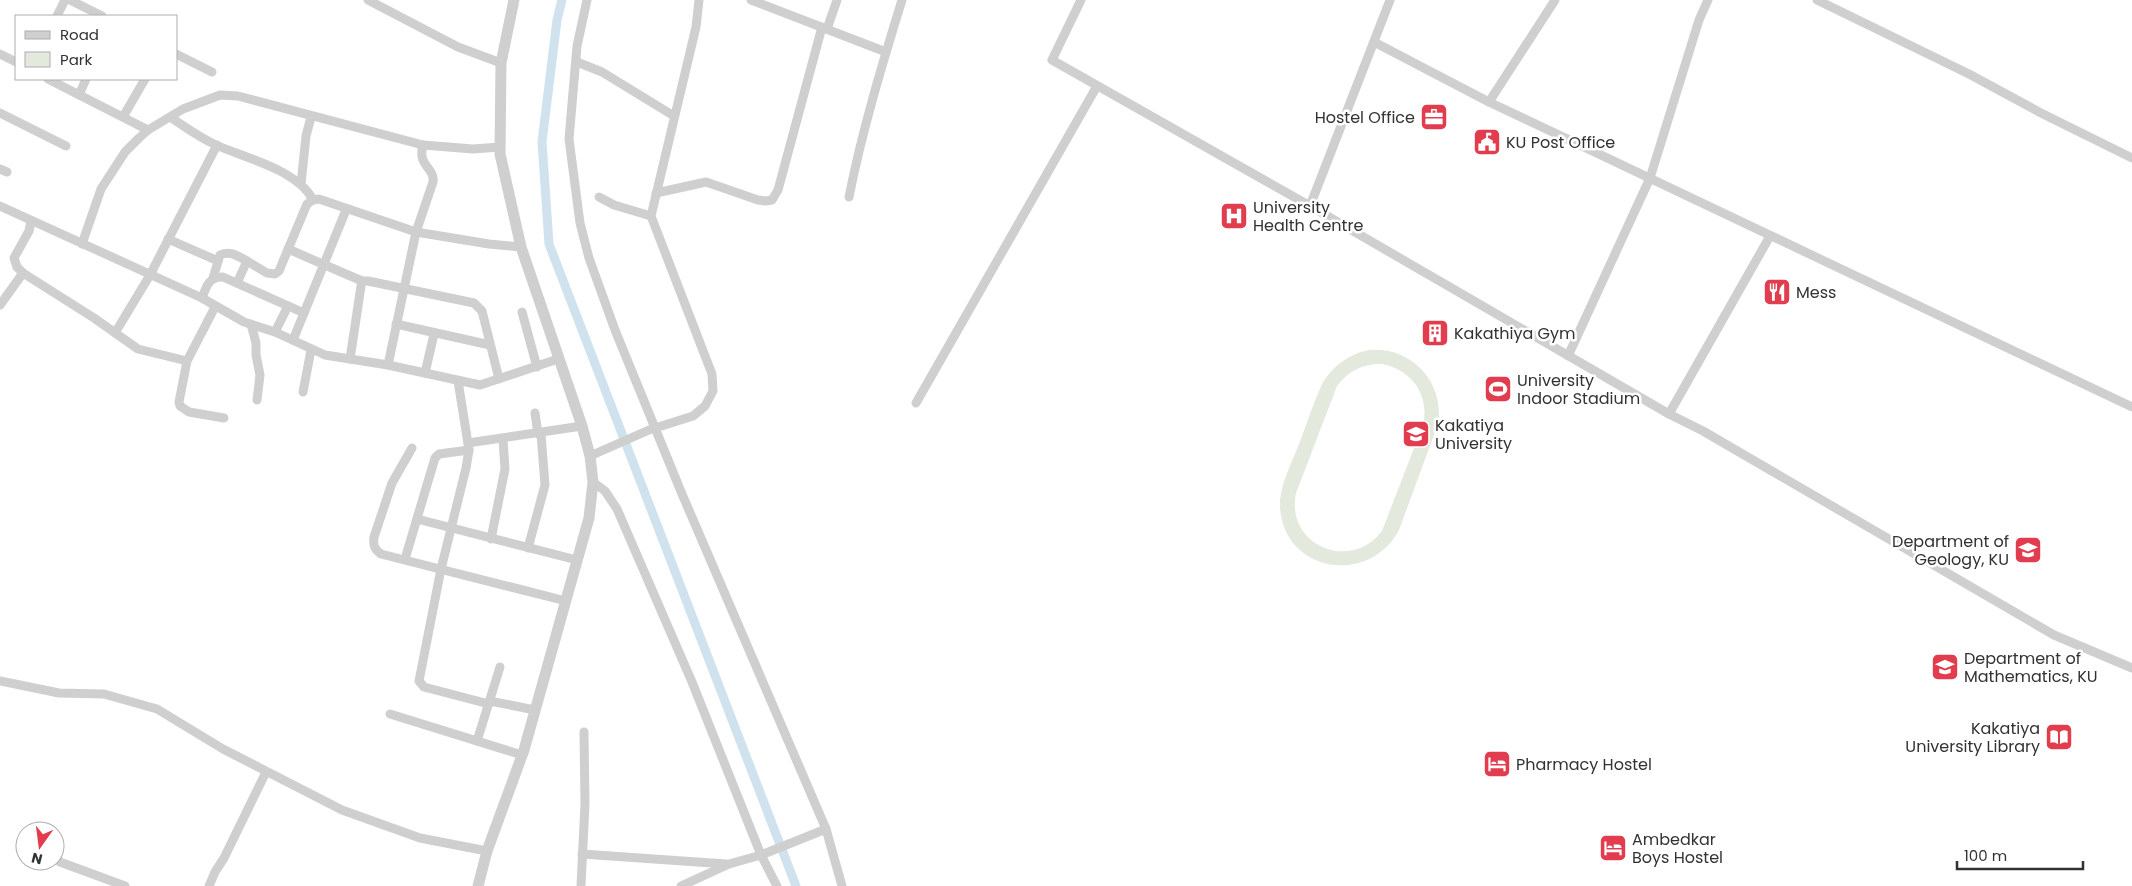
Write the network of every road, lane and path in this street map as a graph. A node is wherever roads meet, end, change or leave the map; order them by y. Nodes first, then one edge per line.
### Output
1 (64, 0) edge
2 (70, 0) edge
3 (368, 0) edge
4 (514, 0) edge
5 (587, 0) edge
6 (699, 0) edge
7 (751, 0) edge
8 (837, 0) edge
9 (902, 0) edge
10 (1081, 0) edge
11 (1390, 0) edge
12 (1555, 0) edge
13 (1708, 0) edge
14 (1817, 0) edge
15 (380, 3) edge
16 (57, 15) edge
17 (100, 15) edge
18 (824, 28) junction
19 (1374, 42) junction
20 (886, 52) junction
21 (0, 54) edge
22 (178, 55) edge
23 (15, 62) edge
24 (577, 62) junction
25 (501, 63) junction
26 (212, 72) dead end
27 (50, 80) edge
28 (86, 80) edge
29 (144, 80) edge
30 (1097, 86) junction
31 (79, 95) junction
32 (1489, 102) junction
33 (0, 113) edge
34 (674, 116) junction
35 (123, 117) junction
36 (170, 117) junction
37 (311, 117) junction
38 (148, 130) junction
39 (217, 145) junction
40 (423, 145) junction
41 (66, 146) dead end
42 (500, 147) junction
43 (2132, 158) edge
44 (1650, 178) junction
45 (301, 184) junction
46 (656, 193) junction
47 (599, 197) dead end
48 (849, 197) dead end
49 (313, 200) junction
50 (1310, 206) junction
51 (346, 210) junction
52 (2, 211) edge
53 (651, 216) junction
54 (31, 221) junction
55 (416, 232) junction
56 (1770, 236) junction
57 (168, 238) junction
58 (82, 244) junction
59 (521, 247) junction
60 (288, 249) junction
61 (218, 261) junction
62 (247, 261) junction
63 (324, 265) junction
64 (23, 273) junction
65 (150, 275) junction
66 (213, 278) junction
67 (362, 280) junction
68 (237, 283) junction
69 (404, 290) junction
70 (202, 298) junction
71 (0, 305) edge
72 (288, 306) junction
73 (215, 307) junction
74 (522, 312) dead end
75 (304, 313) junction
76 (251, 324) junction
77 (396, 324) junction
78 (275, 332) junction
79 (115, 333) junction
80 (434, 334) junction
81 (293, 340) junction
82 (490, 345) junction
83 (311, 350) junction
84 (1568, 356) junction
85 (350, 359) junction
86 (558, 359) junction
87 (187, 361) junction
88 (388, 365) junction
89 (537, 367) junction
90 (425, 373) junction
91 (499, 379) junction
92 (458, 380) junction
93 (303, 392) dead end
94 (258, 400) dead end
95 (916, 403) dead end
96 (2132, 407) edge
97 (535, 413) dead end
98 (1669, 414) junction
99 (224, 418) dead end
100 (582, 426) junction
101 (652, 429) junction
102 (540, 434) junction
103 (503, 440) junction
104 (469, 447) junction
105 (412, 448) dead end
106 (595, 454) junction
107 (593, 482) junction
108 (416, 519) junction
109 (450, 528) junction
110 (491, 539) junction
111 (528, 548) junction
112 (405, 559) junction
113 (577, 560) junction
114 (441, 569) junction
115 (566, 601) junction
116 (500, 667) dead end
117 (2132, 668) edge
118 (0, 681) edge
119 (489, 702) junction
120 (535, 710) junction
121 (390, 714) dead end
122 (584, 732) dead end
123 (477, 741) junction
124 (522, 755) junction
125 (266, 772) junction
126 (826, 829) junction
127 (487, 851) junction
128 (582, 854) junction
129 (764, 854) junction
130 (65, 864) edge
131 (729, 864) junction
132 (125, 886) edge
133 (209, 886) edge
134 (478, 886) edge
135 (581, 886) edge
136 (681, 886) edge
137 (777, 886) edge
138 (842, 886) edge

1 - 16 street
2 - 17 street
3 - 15 street
4 - 25 street
5 - 24 street
6 - 34 street
7 - 18 street
8 - 18 street
9 - 20 street
10 - 30 street
11 - 19 street
12 - 32 street
13 - 44 street
14 - 43 street
15 - 25 street
18 - 20 street
18 - 46 street
19 - 32 street
19 - 50 street
20 - 48 street
21 - 23 street
22 - 26 street
24 - 34 street
24 - 101 street
25 - 42 street
27 - 31 street
28 - 31 street
29 - 35 street
30 - 50 street
30 - 95 street
31 - 35 street
32 - 44 street
33 - 41 street
34 - 46 street
35 - 38 street
36 - 37 street
36 - 38 street
36 - 39 street
37 - 40 street
37 - 45 street
38 - 58 street
39 - 45 street
39 - 57 street
40 - 42 street
40 - 55 street
42 - 59 street
44 - 56 street
44 - 84 street
45 - 49 street
46 - 53 street
47 - 53 street
49 - 51 street
49 - 60 street
50 - 84 street
51 - 55 street
51 - 63 street
52 - 54 street
53 - 101 street
54 - 58 street
54 - 64 street
55 - 59 street
55 - 69 street
56 - 96 street
56 - 98 street
57 - 61 street
57 - 65 street
58 - 65 street
59 - 86 street
60 - 62 street
60 - 63 street
61 - 62 street
61 - 66 street
62 - 68 street
63 - 67 street
63 - 75 street
64 - 71 street
64 - 79 street
65 - 70 street
65 - 79 street
66 - 68 street
66 - 70 street
67 - 69 street
67 - 85 street
68 - 72 street
69 - 77 street
69 - 82 street
70 - 73 street
72 - 75 street
72 - 78 street
73 - 76 street
73 - 87 street
74 - 89 street
75 - 81 street
76 - 78 street
76 - 94 street
77 - 80 street
77 - 88 street
78 - 81 street
79 - 87 street
80 - 82 street
80 - 90 street
81 - 83 street
82 - 91 street
83 - 85 street
83 - 93 street
84 - 98 street
85 - 88 street
86 - 89 street
86 - 100 street
87 - 99 street
88 - 90 street
89 - 91 street
90 - 92 street
91 - 92 street
92 - 104 street
97 - 102 street
98 - 117 street
100 - 102 street
100 - 106 street
101 - 106 street
101 - 126 street
102 - 103 street
102 - 111 street
103 - 104 street
103 - 110 street
104 - 108 street
104 - 109 street
105 - 112 street
106 - 107 street
107 - 113 street
107 - 129 street
108 - 109 street
108 - 112 street
109 - 110 street
109 - 114 street
110 - 111 street
111 - 113 street
112 - 114 street
113 - 115 street
114 - 115 street
114 - 119 street
115 - 120 street
116 - 119 street
118 - 125 street
119 - 120 street
119 - 123 street
120 - 124 street
121 - 123 street
122 - 128 street
123 - 124 street
124 - 127 street
125 - 127 street
125 - 133 street
126 - 129 street
126 - 138 street
127 - 134 street
128 - 131 street
128 - 135 street
129 - 131 street
129 - 137 street
130 - 132 street
131 - 136 street

